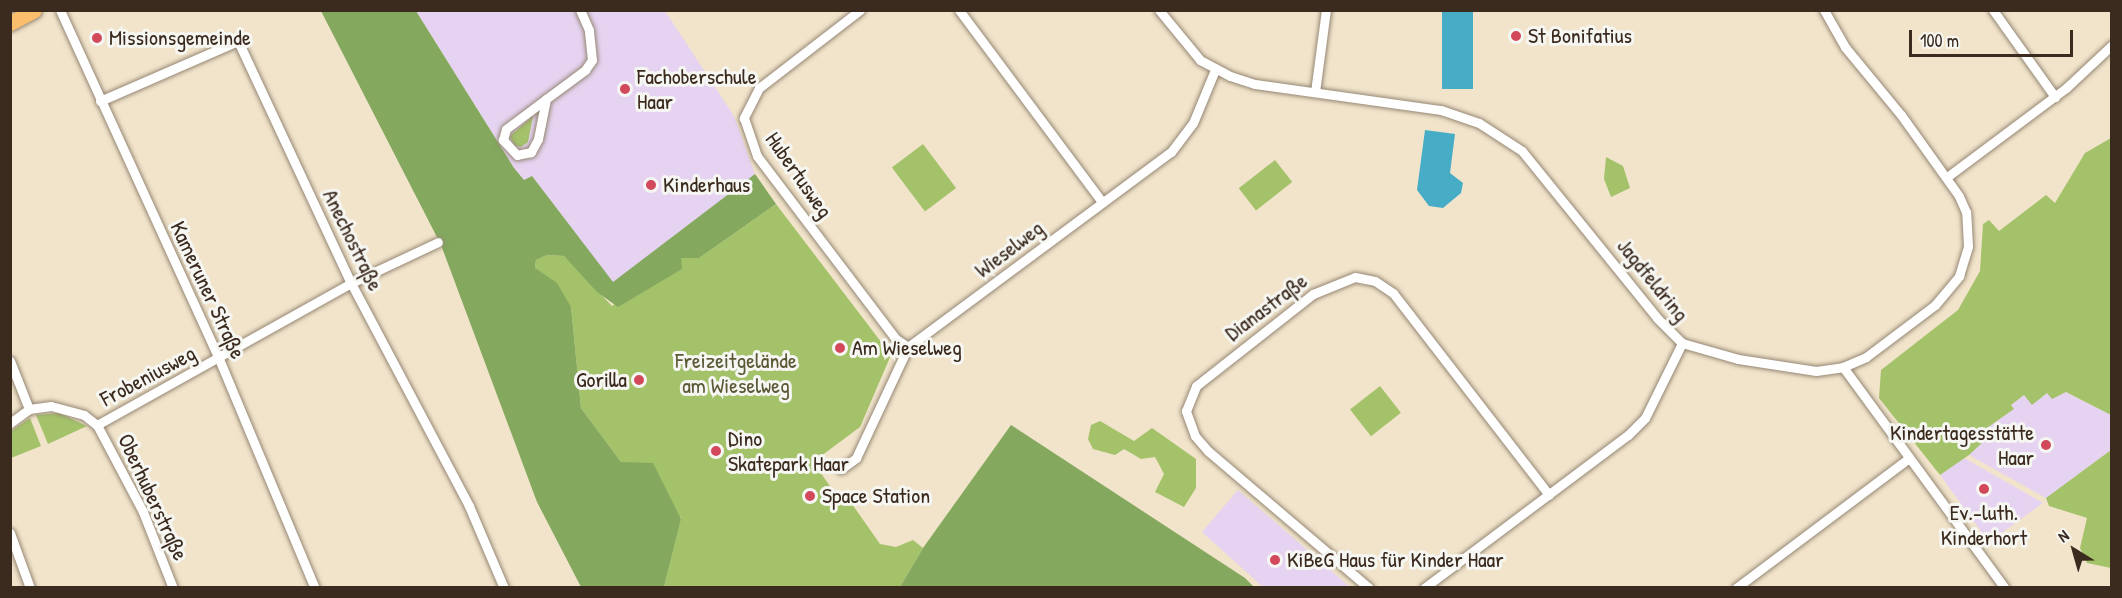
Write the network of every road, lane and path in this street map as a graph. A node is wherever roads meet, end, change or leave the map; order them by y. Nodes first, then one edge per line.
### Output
1 (34, 10) edge
2 (60, 10) edge
3 (580, 10) edge
4 (860, 10) edge
5 (959, 10) edge
6 (1159, 10) edge
7 (1326, 10) edge
8 (1824, 10) edge
9 (1993, 10) edge
10 (10, 23) edge
11 (2112, 45) edge
12 (1215, 70) junction
13 (1315, 92) junction
14 (2055, 97) junction
15 (546, 99) junction
16 (100, 101) junction
17 (1947, 177) junction
18 (1102, 202) junction
19 (438, 242) dead end
20 (351, 283) junction
21 (1682, 343) junction
22 (908, 347) junction
23 (219, 360) junction
24 (10, 361) edge
25 (1843, 367) junction
26 (29, 409) junction
27 (10, 423) edge
28 (97, 425) junction
29 (1908, 459) junction
30 (841, 469) dead end
31 (1549, 495) junction
32 (10, 533) edge
33 (30, 588) edge
34 (173, 588) edge
35 (315, 588) edge
36 (504, 588) edge
37 (1369, 588) edge
38 (1424, 588) edge
39 (1736, 588) edge
40 (2005, 588) edge

1 - 10 main road
2 - 16 street, Kameruner Straße
3 - 15 street
4 - 22 street, Hubertusweg
5 - 18 street
6 - 12 street, Jagdfeldring
7 - 13 street
8 - 17 street, Jagdfeldring
9 - 14 street
11 - 14 street
12 - 13 street, Jagdfeldring
12 - 18 street, Wieselweg
13 - 21 street, Jagdfeldring
14 - 17 street
15 - 15 street
16 - 20 street, Anechostraße
16 - 23 street, Kameruner Straße
17 - 25 street, Jagdfeldring
18 - 22 street, Wieselweg
19 - 20 street, Frobeniusweg
20 - 23 street, Frobeniusweg
20 - 36 street, Anechostraße
21 - 25 street, Jagdfeldring
21 - 31 street
22 - 30 street, Wieselweg
23 - 28 street, Frobeniusweg
23 - 35 street, Kameruner Straße
24 - 26 street
25 - 29 street
26 - 27 street
26 - 28 street, Oberhuberstraße
28 - 34 street, Oberhuberstraße
29 - 39 street
29 - 40 street
31 - 37 street, Dianastraße
31 - 38 street
32 - 33 street

